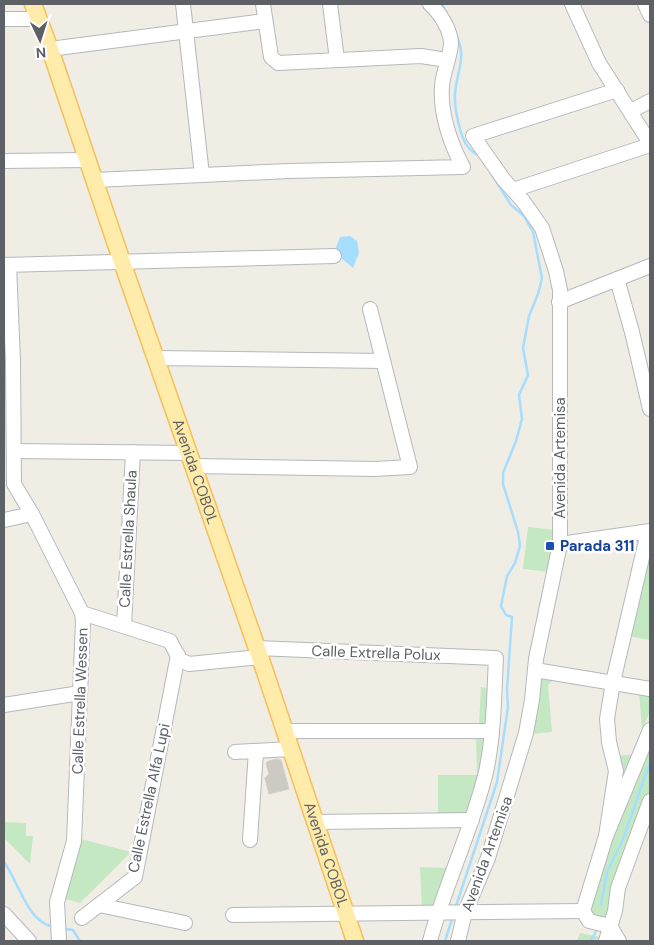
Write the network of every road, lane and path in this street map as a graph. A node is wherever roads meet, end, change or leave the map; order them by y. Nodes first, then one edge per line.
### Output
1 (183, 4) edge
2 (263, 4) edge
3 (330, 4) edge
4 (430, 4) edge
5 (573, 4) edge
6 (645, 4) edge
7 (35, 11) edge
8 (650, 15) edge
9 (4, 19) edge
10 (265, 21) junction
11 (186, 30) junction
12 (50, 49) junction
13 (337, 60) junction
14 (447, 60) junction
15 (617, 90) junction
16 (650, 101) edge
17 (631, 111) junction
18 (650, 144) edge
19 (88, 160) junction
20 (4, 161) edge
21 (202, 176) junction
22 (95, 180) junction
23 (513, 190) junction
24 (334, 256) dead end
25 (122, 262) junction
26 (6, 265) edge
27 (650, 266) edge
28 (617, 280) junction
29 (559, 302) junction
30 (370, 309) dead end
31 (8, 348) edge
32 (156, 358) junction
33 (383, 361) junction
34 (650, 405) edge
35 (9, 423) edge
36 (14, 451) junction
37 (132, 452) junction
38 (192, 460) junction
39 (32, 514) junction
40 (4, 520) edge
41 (649, 532) edge
42 (560, 544) junction
43 (82, 613) junction
44 (124, 626) junction
45 (258, 653) junction
46 (178, 655) junction
47 (496, 658) joint
48 (536, 670) junction
49 (612, 682) junction
50 (650, 689) edge
51 (80, 692) junction
52 (4, 705) edge
53 (650, 730) edge
54 (285, 731) junction
55 (492, 731) junction
56 (291, 749) junction
57 (235, 752) dead end
58 (256, 752) junction
59 (650, 801) edge
60 (472, 820) junction
61 (316, 822) junction
62 (606, 836) junction
63 (250, 840) dead end
64 (99, 905) junction
65 (582, 911) junction
66 (453, 912) junction
67 (4, 914) edge
68 (346, 914) junction
69 (233, 915) dead end
70 (82, 918) dead end
71 (185, 923) dead end
72 (610, 926) junction
73 (26, 940) edge
74 (59, 941) edge
75 (355, 941) edge
76 (430, 941) edge
77 (458, 941) edge
78 (606, 941) edge
79 (619, 941) edge

1 - 11 street
2 - 10 street
3 - 13 street
4 - 14 street
5 - 15 street
6 - 8 street
7 - 9 street
7 - 12 main road, Avenida COBOL
10 - 11 street
10 - 13 street
11 - 12 street
11 - 21 street
12 - 19 main road, Avenida COBOL
13 - 14 street
14 - 21 street
15 - 17 street
15 - 23 street, Avenida Artemisa
16 - 17 street
17 - 18 street
18 - 23 street
19 - 20 street
19 - 22 main road, Avenida COBOL
21 - 22 street
22 - 25 main road, Avenida COBOL
23 - 29 street, Avenida Artemisa
24 - 25 street
25 - 26 street
25 - 32 main road, Avenida COBOL
26 - 31 street, Calle Estrella Wessen
27 - 28 street
28 - 29 street
28 - 34 street
29 - 42 street, Avenida Artemisa
30 - 33 street
31 - 35 street, Calle Estrella Wessen
32 - 33 street
32 - 38 main road, Avenida COBOL
33 - 38 street
35 - 36 street, Calle Estrella Wessen
36 - 37 street
36 - 39 street, Calle Estrella Wessen
37 - 38 street
37 - 44 street, Calle Estrella Shaula
38 - 45 main road, Avenida COBOL
39 - 40 street
39 - 43 street, Calle Estrella Wessen
41 - 42 street
41 - 49 street
42 - 48 street, Avenida Artemisa
43 - 44 street
43 - 51 street, Calle Estrella Wessen
44 - 46 street
45 - 46 street, Calle Extrella Polux
45 - 47 street, Calle Extrella Polux
45 - 54 main road, Avenida COBOL
46 - 64 street, Calle Estrella Alfa Lupi
47 - 55 street, Avenida Artemisa
48 - 49 street
48 - 66 street, Avenida Artemisa
49 - 50 street
49 - 62 street
51 - 52 street
51 - 74 street, Calle Estrella Wessen
53 - 62 street
54 - 55 street
54 - 56 main road, Avenida COBOL
55 - 60 street, Avenida Artemisa
56 - 58 street
56 - 61 main road, Avenida COBOL
57 - 58 street
58 - 63 street
59 - 72 street
60 - 61 street
60 - 66 street, Avenida Artemisa
61 - 68 main road, Avenida COBOL
62 - 65 street
64 - 70 street, Calle Estrella Alfa Lupi
64 - 71 street
65 - 66 street
65 - 72 street
66 - 68 street
66 - 76 street, Avenida Artemisa
66 - 77 street, Avenida Artemisa
67 - 73 street
68 - 69 street
68 - 75 main road, Avenida COBOL
72 - 78 street
72 - 79 street

